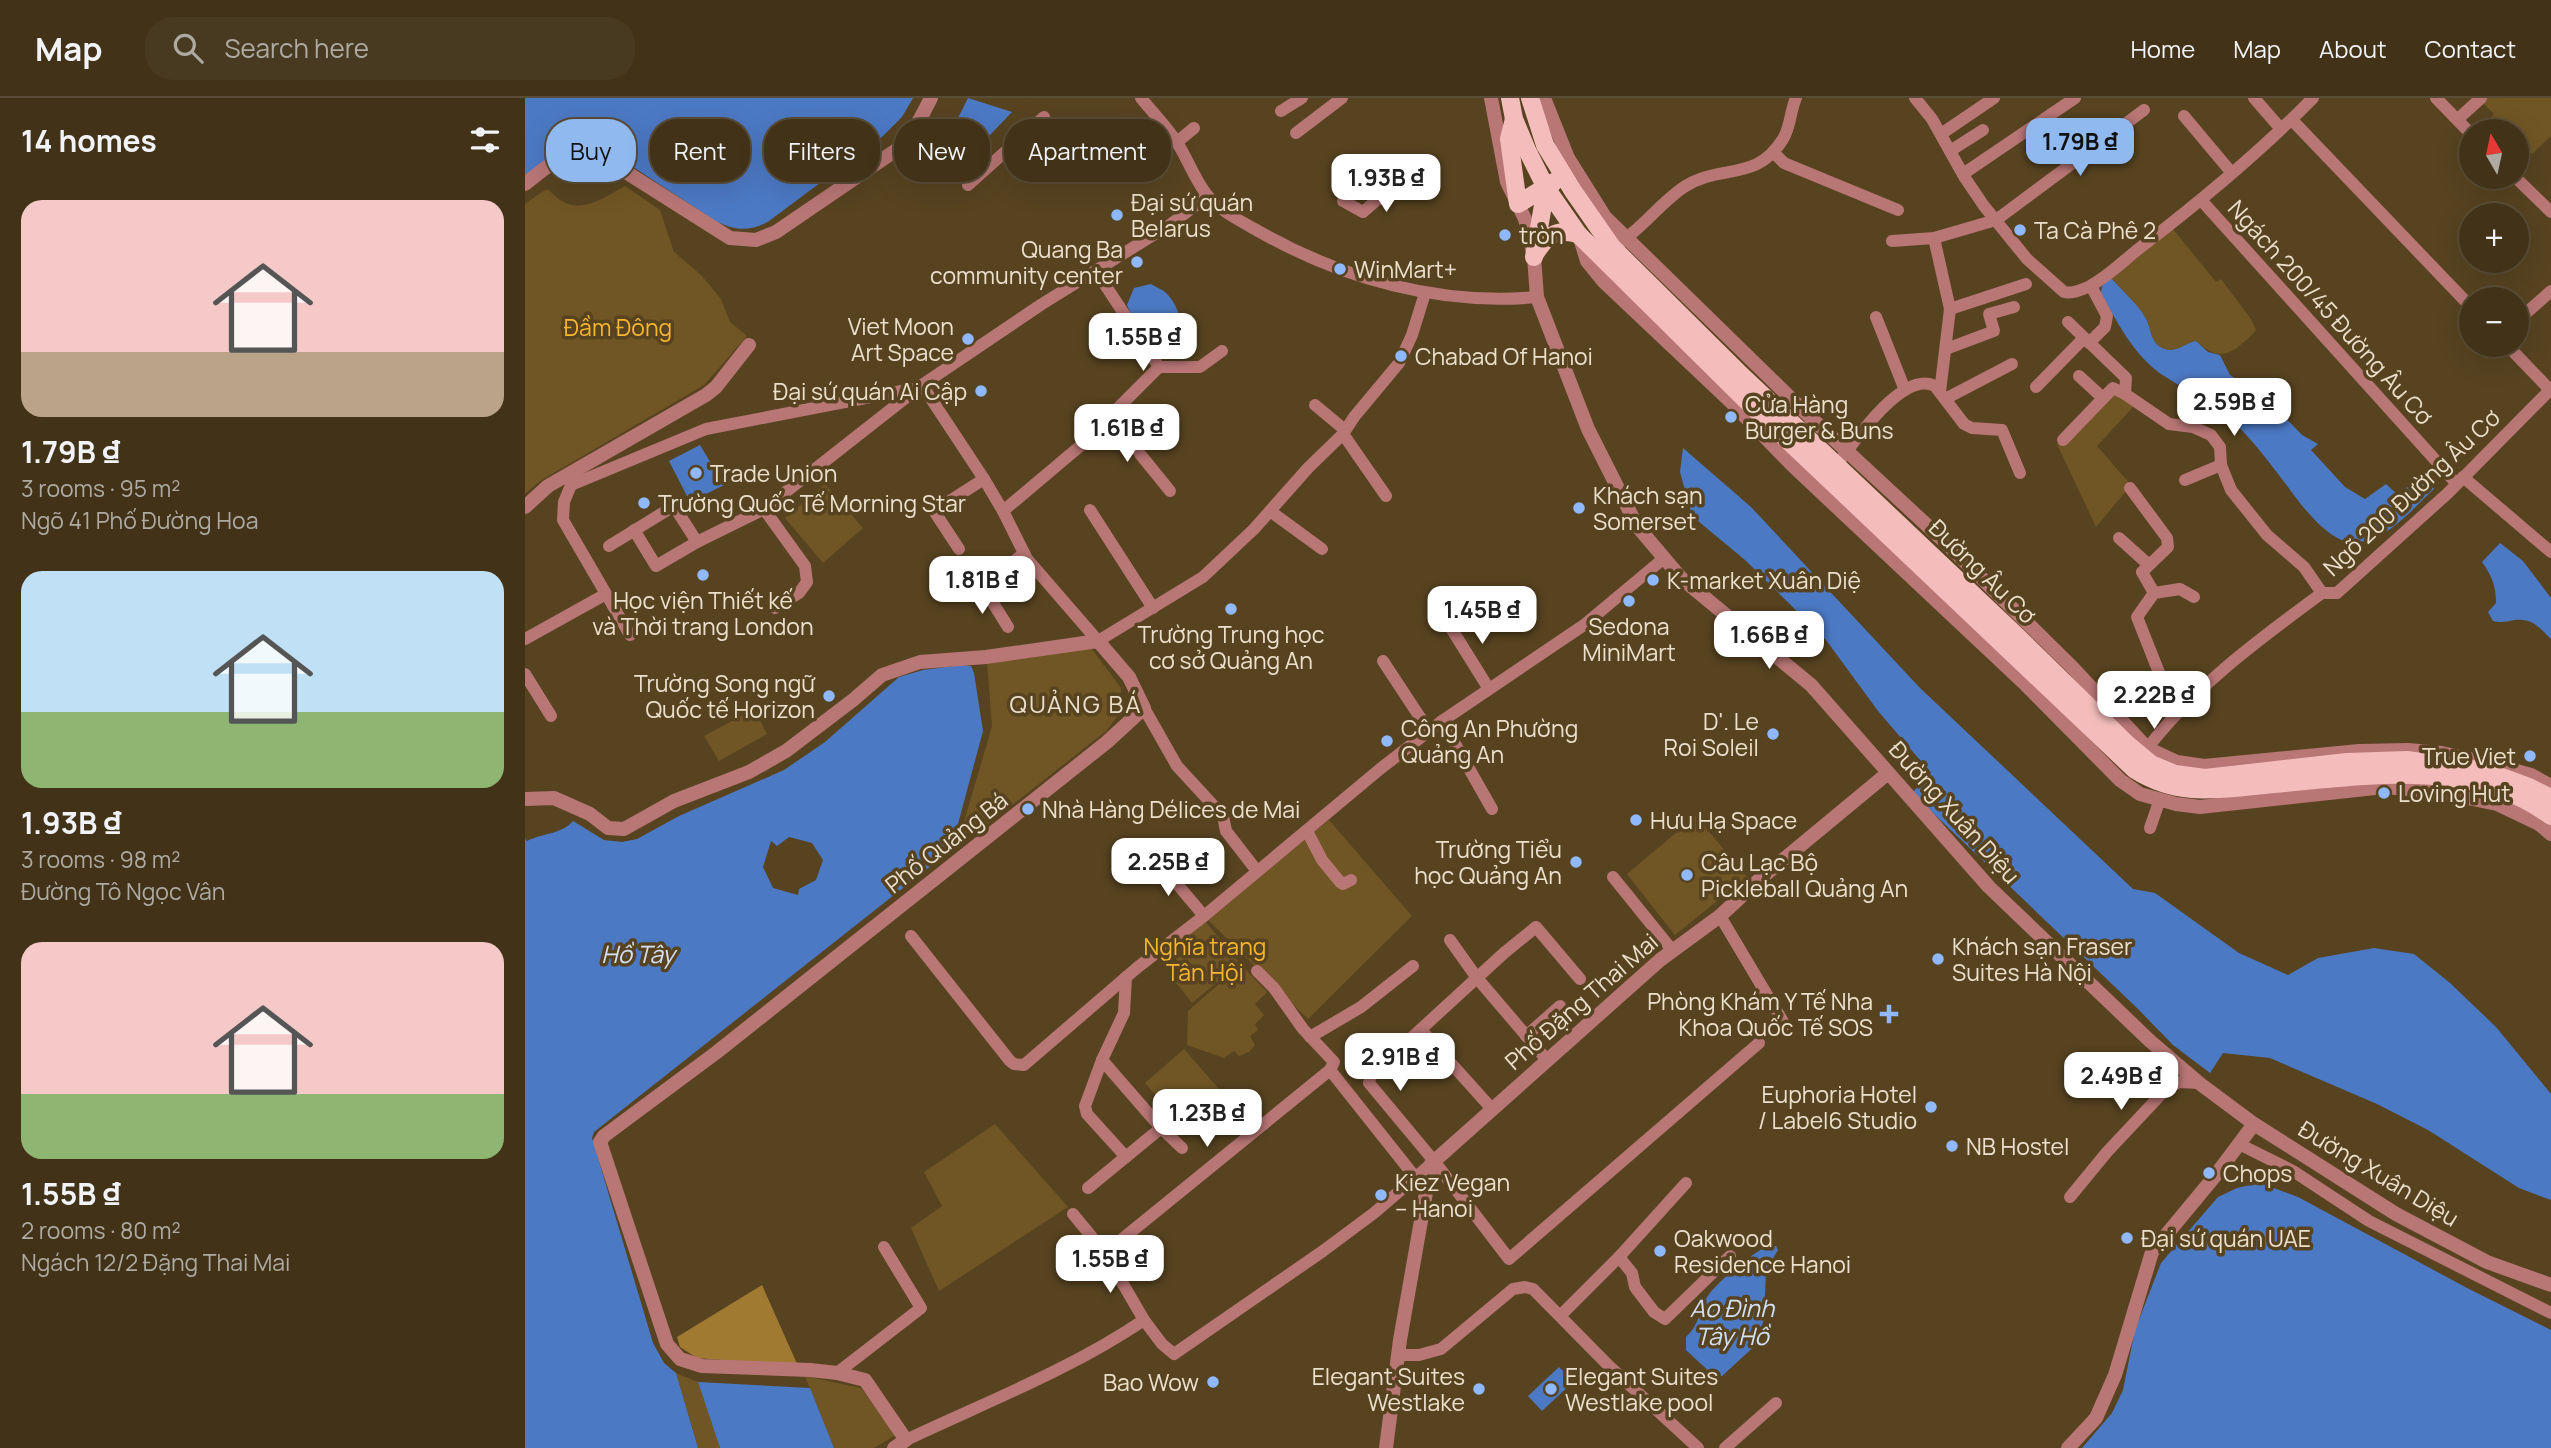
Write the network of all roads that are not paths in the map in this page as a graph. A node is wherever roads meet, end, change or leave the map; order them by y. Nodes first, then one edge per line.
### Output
1 (931, 98) edge
2 (1141, 98) edge
3 (1302, 98) edge
4 (1342, 98) edge
5 (1491, 98) edge
6 (1510, 98) edge
7 (1530, 98) edge
8 (1544, 98) edge
9 (1796, 98) edge
10 (1915, 98) edge
11 (1994, 98) edge
12 (2075, 98) edge
13 (2254, 98) edge
14 (2313, 98) edge
15 (2437, 98) edge
16 (2481, 98) edge
17 (2144, 110) dead end
18 (1281, 111) dead end
19 (2184, 116) dead end
20 (1044, 117) dead end
21 (1514, 119) junction
22 (2292, 120) junction
23 (2458, 120) joint
24 (1194, 128) dead end
25 (2281, 129) junction
26 (1983, 130) dead end
27 (1296, 133) dead end
28 (1941, 134) junction
29 (1177, 142) junction
30 (1950, 151) junction
31 (1773, 152) junction
32 (1420, 162) dead end
33 (2231, 172) junction
34 (1963, 174) junction
35 (1563, 176) junction
36 (525, 184) edge
37 (968, 185) dead end
38 (1546, 188) junction
39 (2527, 189) edge
40 (1208, 197) junction
41 (2201, 200) junction
42 (1343, 201) dead end
43 (1518, 204) junction
44 (1898, 210) dead end
45 (2551, 212) edge
46 (1996, 220) junction
47 (1578, 234) junction
48 (1934, 238) junction
49 (1892, 241) dead end
50 (1619, 243) junction
51 (1534, 257) junction
52 (1097, 271) junction
53 (2026, 284) dead end
54 (2091, 286) junction
55 (2551, 291) edge
56 (1425, 293) junction
57 (2459, 294) edge
58 (1537, 297) junction
59 (2014, 307) dead end
60 (1950, 309) junction
61 (2529, 310) edge
62 (1876, 317) dead end
63 (2068, 322) dead end
64 (2086, 340) junction
65 (749, 345) dead end
66 (1945, 349) junction
67 (1222, 351) dead end
68 (2519, 357) edge
69 (2012, 364) dead end
70 (1159, 367) junction
71 (2079, 376) dead end
72 (919, 386) junction
73 (2036, 387) dead end
74 (1905, 390) junction
75 (2551, 390) edge
76 (2125, 394) junction
77 (1943, 396) junction
78 (2103, 398) junction
79 (1315, 405) dead end
80 (1763, 407) junction
81 (1111, 414) junction
82 (1344, 432) junction
83 (2063, 440) dead end
84 (1842, 458) junction
85 (2221, 465) junction
86 (2020, 473) dead end
87 (985, 479) junction
88 (2185, 480) dead end
89 (2460, 480) junction
90 (2130, 488) dead end
91 (1170, 491) dead end
92 (1386, 496) dead end
93 (525, 506) edge
94 (764, 509) junction
95 (1003, 510) junction
96 (1090, 510) dead end
97 (1270, 511) junction
98 (634, 530) junction
99 (2119, 538) dead end
100 (697, 542) junction
101 (609, 546) dead end
102 (960, 549) dead end
103 (1322, 549) dead end
104 (2551, 552) edge
105 (1024, 553) junction
106 (1663, 559) junction
107 (2149, 565) junction
108 (2154, 593) junction
109 (2322, 593) junction
110 (606, 594) junction
111 (2194, 597) dead end
112 (1485, 606) dead end
113 (775, 608) dead end
114 (1153, 608) junction
115 (1008, 627) dead end
116 (630, 635) dead end
117 (525, 639) edge
118 (1098, 641) junction
119 (1383, 661) dead end
120 (525, 674) edge
121 (1489, 689) junction
122 (1144, 708) junction
123 (2175, 713) junction
124 (551, 716) dead end
125 (1442, 721) junction
126 (1429, 731) junction
127 (2144, 752) junction
128 (2408, 755) junction
129 (1888, 773) junction
130 (2551, 786) edge
131 (2551, 798) edge
132 (525, 799) edge
133 (2160, 799) junction
134 (1492, 808) dead end
135 (2551, 816) edge
136 (2150, 828) dead end
137 (1307, 831) junction
138 (2551, 835) edge
139 (1156, 859) dead end
140 (1257, 871) junction
141 (1613, 877) dead end
142 (1351, 880) dead end
143 (1205, 916) junction
144 (1720, 916) junction
145 (911, 936) dead end
146 (1450, 940) dead end
147 (1672, 950) junction
148 (1413, 966) dead end
149 (1257, 971) dead end
150 (1126, 977) junction
151 (1477, 978) junction
152 (1580, 979) dead end
153 (1560, 1006) dead end
154 (1785, 1025) dead end
155 (1422, 1031) junction
156 (1526, 1036) junction
157 (1310, 1037) junction
158 (1759, 1043) dead end
159 (1102, 1060) junction
160 (1547, 1060) junction
161 (1330, 1070) junction
162 (2199, 1083) junction
163 (1492, 1109) junction
164 (2254, 1124) junction
165 (1161, 1128) junction
166 (2239, 1144) junction
167 (1182, 1148) dead end
168 (1125, 1157) junction
169 (1433, 1162) junction
170 (1415, 1177) junction
171 (1686, 1183) dead end
172 (1088, 1188) dead end
173 (2070, 1197) dead end
174 (1073, 1214) dead end
175 (884, 1247) dead end
176 (1105, 1254) junction
177 (1730, 1256) dead end
178 (1619, 1257) junction
179 (2551, 1285) edge
180 (2551, 1313) edge
181 (1560, 1316) junction
182 (1144, 1320) junction
183 (1399, 1355) junction
184 (837, 1373) junction
185 (1776, 1403) dead end
186 (900, 1444) edge
187 (1386, 1448) edge
188 (1698, 1448) edge
189 (1725, 1448) edge
190 (2068, 1448) edge

1 - 36 street
2 - 29 street
3 - 18 street
4 - 27 street
5 - 43 street
6 - 21 main road, Đường Âu Cơ
7 - 35 main road, Đường Âu Cơ
8 - 50 street, Đường Âu Cơ
9 - 31 street
10 - 28 street
11 - 28 street
12 - 34 street
13 - 25 street
14 - 22 street
15 - 23 street
16 - 23 street
17 - 46 street
19 - 33 street
20 - 37 street
21 - 38 main road, Đường Âu Cơ
21 - 43 main road
22 - 25 street
22 - 57 street
24 - 29 street
25 - 33 street
26 - 30 street
28 - 30 street
29 - 40 street
30 - 34 street
31 - 44 street
31 - 50 street
32 - 42 street
33 - 41 street
34 - 46 street
35 - 38 main road
35 - 50 main road, Đường Âu Cơ
38 - 43 main road
38 - 47 main road, Đường Âu Cơ
38 - 51 main road
39 - 45 street
40 - 52 street
40 - 56 street
41 - 54 street
41 - 89 street, Ngách 200/45 Đường Âu Cơ
43 - 51 street, Đường Xuân Diệu
46 - 48 street
46 - 54 street
47 - 51 main road
47 - 80 main road, Đường Âu Cơ
47 - 133 street, Đường Âu Cơ
48 - 49 street
48 - 60 street
50 - 80 main road, Đường Âu Cơ
50 - 84 street, Đường Âu Cơ
51 - 58 street, Đường Xuân Diệu
52 - 70 street
52 - 72 street
53 - 60 street
54 - 64 street
55 - 61 street
56 - 58 street
56 - 82 street
58 - 106 street, Đường Xuân Diệu
59 - 66 street
60 - 66 street
62 - 74 street
63 - 64 street
64 - 73 street
64 - 76 street
65 - 93 street
66 - 77 street
67 - 70 street
68 - 75 street
69 - 77 street
70 - 81 street
71 - 78 street
72 - 87 street
72 - 94 street
72 - 110 street
74 - 77 street
74 - 84 street
75 - 89 street, Ngõ 200 Đường Âu Cơ
76 - 78 street
76 - 85 street
77 - 86 street
78 - 83 street
79 - 82 street
80 - 84 main road, Đường Âu Cơ
80 - 135 main road, Đường Âu Cơ
81 - 91 street
81 - 95 street
82 - 92 street
82 - 97 street
84 - 127 main road, Đường Âu Cơ
85 - 88 street
85 - 109 street
87 - 95 street
87 - 102 street
89 - 104 street, Ngách 200/45 Đường Âu Cơ
89 - 109 street, Ngõ 200 Đường Âu Cơ
90 - 107 street
94 - 100 street
94 - 113 street
95 - 105 street
96 - 114 street
97 - 103 street
97 - 114 street
98 - 100 street
98 - 100 street
98 - 101 street
99 - 107 street
105 - 115 street
105 - 118 street
106 - 121 street
106 - 129 street, Đường Xuân Diệu
107 - 108 street
108 - 111 street
108 - 123 street
109 - 123 street, Ngõ 200 Đường Âu Cơ
110 - 116 street
110 - 117 street
112 - 121 street
114 - 118 street
118 - 122 street
118 - 132 street
119 - 126 street
120 - 124 street
121 - 125 street
122 - 140 street
122 - 184 street, Phố Quảng Bá
123 - 127 street, Ngõ 200 Đường Âu Cơ
125 - 126 street
125 - 134 street
126 - 137 street
127 - 128 main road, Đường Âu Cơ
128 - 130 street, Đường Âu Cơ
128 - 131 main road, Đường Âu Cơ
129 - 144 street, Phố Đặng Thai Mai
129 - 162 street, Đường Xuân Diệu
133 - 136 street
133 - 138 street, Đường Âu Cơ
137 - 140 street
137 - 142 street
139 - 143 street
140 - 143 street
141 - 147 street
143 - 150 street
144 - 147 street, Phố Đặng Thai Mai
144 - 154 street
145 - 150 street
146 - 151 street
147 - 160 street, Phố Đặng Thai Mai
148 - 157 street
149 - 157 street
150 - 159 street
151 - 152 street
151 - 155 street
151 - 156 street
153 - 156 street
155 - 163 street
155 - 169 street
156 - 160 street
157 - 161 street
158 - 169 street
159 - 165 street
159 - 168 street
160 - 163 street, Phố Đặng Thai Mai
161 - 170 street
161 - 176 street
162 - 164 street, Đường Xuân Diệu
162 - 173 street
163 - 169 street, Phố Đặng Thai Mai
164 - 166 street
164 - 179 street, Đường Xuân Diệu
165 - 167 street
165 - 168 street
166 - 180 street
166 - 190 street
168 - 172 street
169 - 170 street
169 - 183 street
170 - 182 street
171 - 178 street
174 - 176 street
175 - 184 street
176 - 182 street
177 - 178 street
178 - 181 street
181 - 183 street
181 - 188 street
182 - 186 street
183 - 187 street
184 - 186 street, Phố Quảng Bá
185 - 189 street

